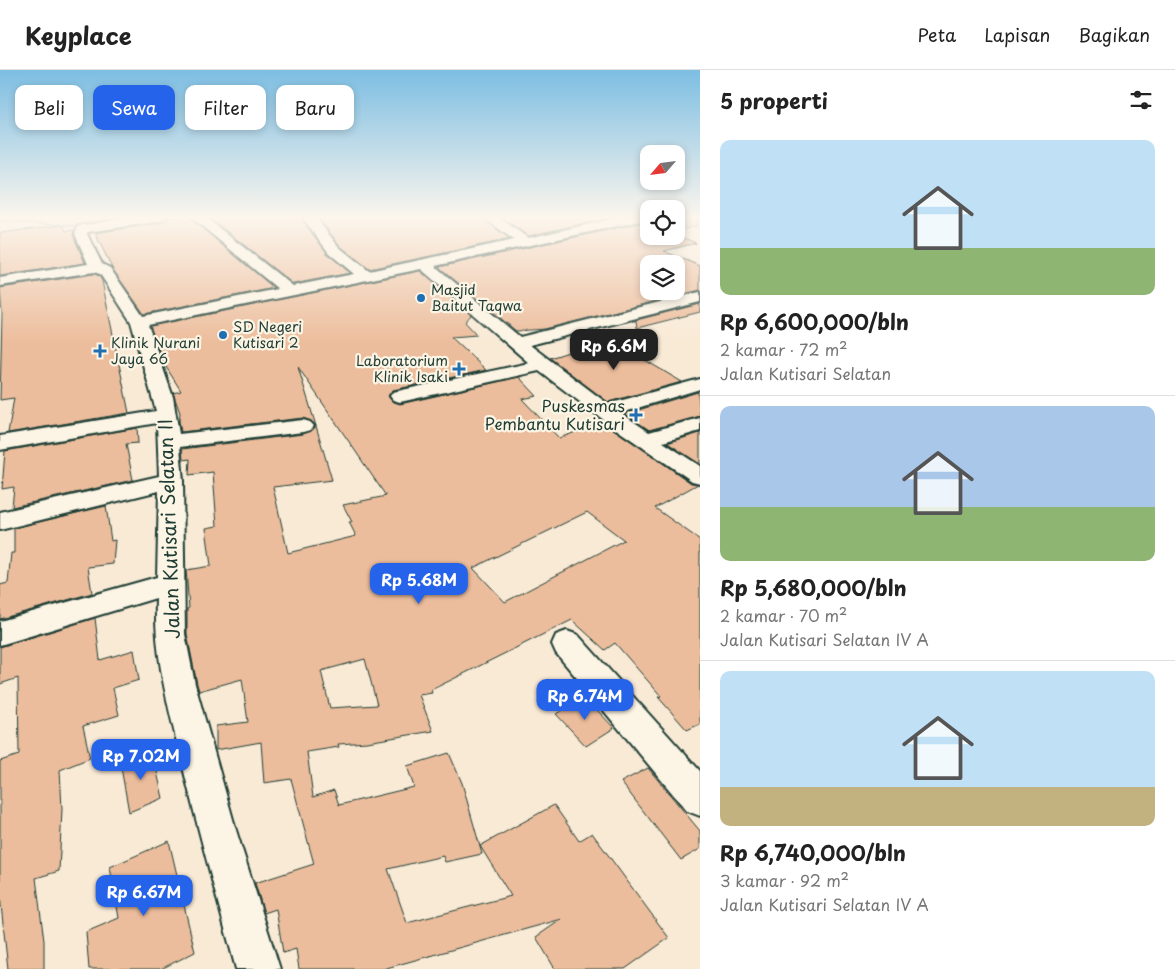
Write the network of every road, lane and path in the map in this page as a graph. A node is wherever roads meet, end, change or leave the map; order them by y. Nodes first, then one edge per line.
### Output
1 (92, 259) edge
2 (250, 259) edge
3 (345, 259) edge
4 (446, 259) edge
5 (424, 264) junction
6 (96, 268) junction
7 (366, 276) junction
8 (0, 282) edge
9 (290, 291) junction
10 (700, 297) edge
11 (139, 322) junction
12 (518, 343) junction
13 (543, 365) junction
14 (697, 384) dead end
15 (400, 396) dead end
16 (607, 411) junction
17 (700, 424) edge
18 (303, 426) dead end
19 (168, 429) junction
20 (646, 440) junction
21 (0, 443) edge
22 (700, 476) edge
23 (171, 481) junction
24 (0, 520) edge
25 (169, 584) junction
26 (0, 633) edge
27 (567, 644) dead end
28 (700, 798) edge
29 (250, 966) edge

1 - 6 street
2 - 9 street
3 - 7 street
4 - 5 street
5 - 7 street
5 - 12 street
6 - 8 street
6 - 11 street, Jalan Kutisari Selatan II
7 - 9 street
9 - 11 street
10 - 12 street
11 - 19 street, Jalan Kutisari Selatan II
12 - 13 street
13 - 15 street
13 - 16 street
14 - 16 street
16 - 20 street
17 - 20 street
18 - 19 street
19 - 21 street
19 - 23 street, Jalan Kutisari Selatan II
20 - 22 street
23 - 24 street
23 - 25 street, Jalan Kutisari Selatan II
25 - 26 street
25 - 29 street, Jalan Kutisari Selatan II
27 - 28 street

